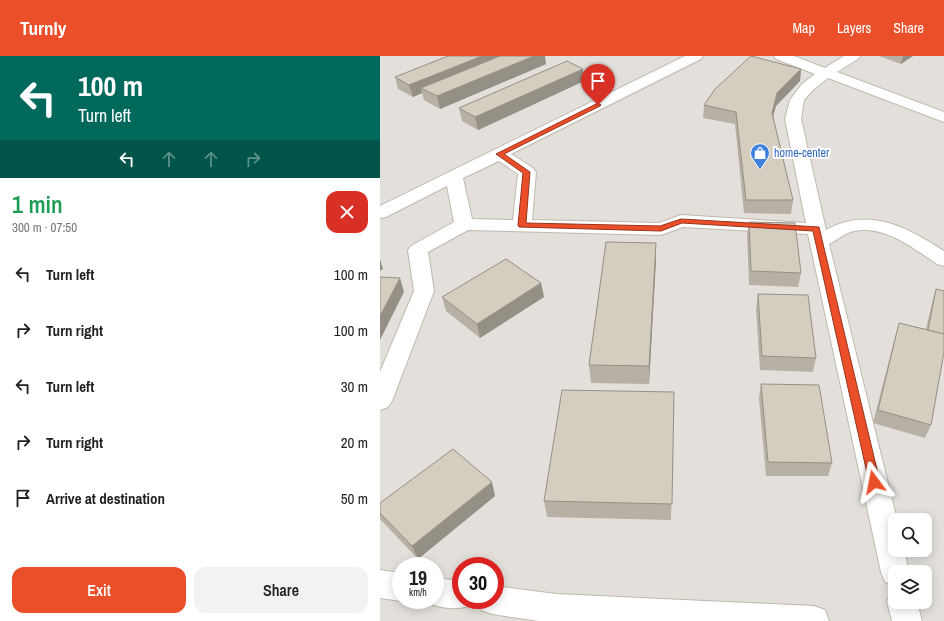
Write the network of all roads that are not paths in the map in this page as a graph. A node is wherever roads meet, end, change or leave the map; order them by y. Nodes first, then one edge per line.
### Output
1 (696, 56) edge
2 (781, 56) edge
3 (853, 56) edge
4 (826, 73) junction
5 (944, 117) edge
6 (500, 154) junction
7 (454, 177) junction
8 (380, 213) edge
9 (464, 224) junction
10 (522, 225) junction
11 (817, 235) junction
12 (944, 260) edge
13 (380, 401) edge
14 (893, 565) edge
15 (380, 584) edge
16 (392, 586) edge
17 (504, 603) edge
18 (904, 609) edge
19 (555, 615) edge
20 (814, 621) edge
21 (907, 621) edge

1 - 6 street
2 - 4 street
3 - 4 street
4 - 5 street
4 - 11 street
6 - 7 street
6 - 10 street
7 - 8 street
7 - 9 street
9 - 10 street
9 - 13 street
10 - 11 street
11 - 12 street
11 - 14 street
15 - 16 street
17 - 19 street
18 - 21 street
19 - 20 street

